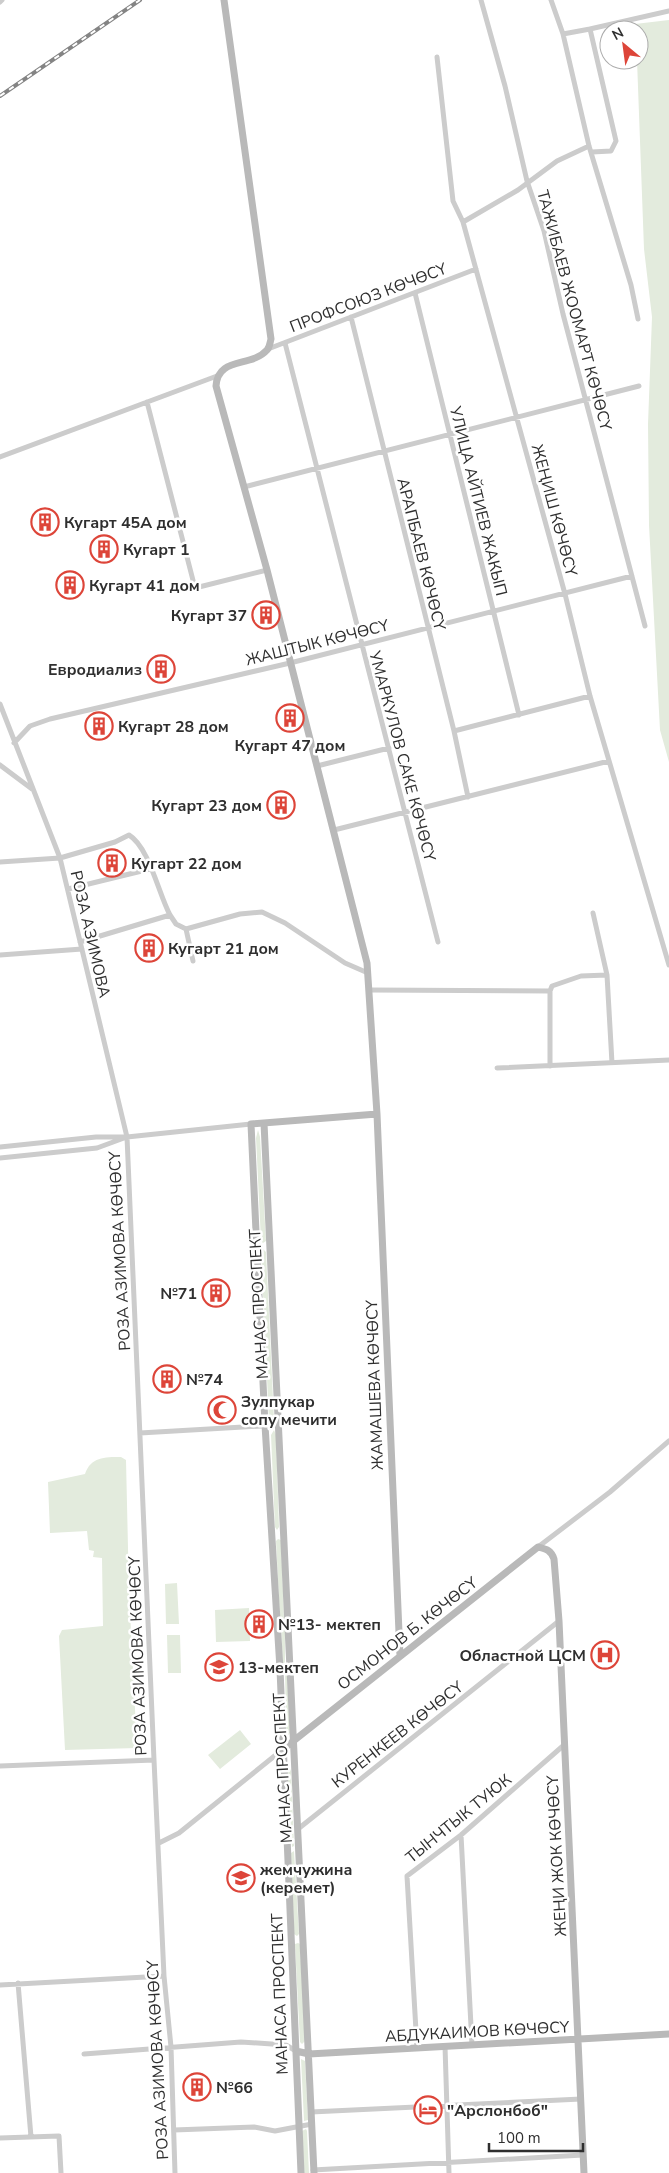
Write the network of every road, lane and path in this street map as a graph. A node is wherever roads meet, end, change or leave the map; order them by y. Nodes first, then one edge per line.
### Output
1 (224, 0) edge
2 (481, 0) edge
3 (551, 0) edge
4 (669, 11) edge
5 (590, 29) junction
6 (563, 34) junction
7 (437, 57) dead end
8 (589, 146) junction
9 (592, 152) junction
10 (527, 181) junction
11 (463, 222) junction
12 (476, 269) junction
13 (415, 293) junction
14 (351, 317) junction
15 (638, 319) dead end
16 (284, 342) junction
17 (268, 349) junction
18 (217, 376) junction
19 (639, 386) dead end
20 (585, 400) junction
21 (147, 402) junction
22 (516, 417) junction
23 (450, 434) junction
24 (384, 451) junction
25 (0, 457) edge
26 (317, 468) junction
27 (244, 487) junction
28 (267, 570) junction
29 (632, 576) junction
30 (565, 594) junction
31 (494, 611) junction
32 (645, 626) dead end
33 (428, 628) junction
34 (362, 645) junction
35 (290, 663) junction
36 (590, 696) junction
37 (0, 704) edge
38 (519, 715) junction
39 (454, 731) junction
40 (14, 743) junction
41 (389, 748) junction
42 (609, 761) junction
43 (0, 765) edge
44 (317, 766) junction
45 (33, 790) junction
46 (468, 797) junction
47 (405, 812) junction
48 (334, 830) junction
49 (60, 858) junction
50 (0, 862) edge
51 (150, 869) junction
52 (68, 889) junction
53 (592, 912) dead end
54 (170, 915) junction
55 (186, 929) junction
56 (80, 942) junction
57 (438, 942) dead end
58 (82, 949) junction
59 (0, 955) edge
60 (193, 961) dead end
61 (669, 965) edge
62 (368, 973) junction
63 (607, 975) junction
64 (370, 990) junction
65 (550, 991) junction
66 (669, 1060) edge
67 (612, 1063) junction
68 (550, 1066) junction
69 (497, 1068) dead end
70 (377, 1114) junction
71 (264, 1123) junction
72 (251, 1124) junction
73 (127, 1137) junction
74 (0, 1147) edge
75 (0, 1158) edge
76 (270, 1246) junction
77 (256, 1247) junction
78 (278, 1425) junction
79 (265, 1426) junction
80 (140, 1433) junction
81 (669, 1441) edge
82 (272, 1534) junction
83 (284, 1534) junction
84 (538, 1548) junction
85 (559, 1621) junction
86 (277, 1622) junction
87 (288, 1622) junction
88 (400, 1656) junction
89 (280, 1669) junction
90 (291, 1669) junction
91 (294, 1740) junction
92 (564, 1745) junction
93 (282, 1750) junction
94 (154, 1760) junction
95 (0, 1766) edge
96 (298, 1829) junction
97 (461, 1835) junction
98 (159, 1843) junction
99 (299, 1849) junction
100 (287, 1850) junction
101 (304, 1938) junction
102 (291, 1939) junction
103 (164, 1976) junction
104 (18, 1983) junction
105 (0, 1985) edge
106 (669, 2030) edge
107 (660, 2033) junction
108 (669, 2034) edge
109 (579, 2039) junction
110 (472, 2044) junction
111 (445, 2046) junction
112 (170, 2047) junction
113 (417, 2048) junction
114 (296, 2051) junction
115 (84, 2054) dead end
116 (309, 2054) junction
117 (581, 2099) junction
118 (446, 2104) junction
119 (311, 2112) junction
120 (312, 2124) junction
121 (299, 2127) junction
122 (174, 2130) junction
123 (31, 2137) junction
124 (0, 2138) edge
125 (583, 2155) junction
126 (449, 2162) junction
127 (313, 2171) edge
128 (61, 2173) edge
129 (175, 2173) edge
130 (301, 2173) edge
131 (449, 2173) edge
132 (584, 2173) edge

1 - 17 main road
2 - 10 street, ТАЖИБАЕВ ЖООМАРТ КӨЧӨСҮ
3 - 6 street
4 - 5 street
5 - 6 street
5 - 9 street
6 - 8 street
7 - 11 street, ЖЕҢИШ КӨЧӨСҮ
8 - 9 street
8 - 10 street
9 - 15 street
10 - 11 street
10 - 20 street, ТАЖИБАЕВ ЖООМАРТ КӨЧӨСҮ
11 - 12 street, ЖЕҢИШ КӨЧӨСҮ
12 - 13 street, ПРОФСОЮЗ КӨЧӨСҮ
12 - 22 street, ЖЕҢИШ КӨЧӨСҮ
13 - 14 street, ПРОФСОЮЗ КӨЧӨСҮ
13 - 23 street, УЛИЦА АЙТИЕВ ЖАКЫП
14 - 16 street, ПРОФСОЮЗ КӨЧӨСҮ
14 - 24 street, АРАПБАЕВ КӨЧӨСҮ
16 - 17 street, ПРОФСОЮЗ КӨЧӨСҮ
16 - 26 street, УМАРКУЛОВ САКЕ КӨЧӨСҮ
17 - 18 main road
18 - 21 street
18 - 27 main road, ЖАМАШЕВА КӨЧӨСҮ
19 - 20 street
20 - 22 street
20 - 29 street, ТАЖИБАЕВ ЖООМАРТ КӨЧӨСҮ
21 - 25 street
21 - 28 street
22 - 23 street
22 - 30 street, ЖЕҢИШ КӨЧӨСҮ
23 - 24 street
23 - 31 street, УЛИЦА АЙТИЕВ ЖАКЫП
24 - 26 street
24 - 33 street, АРАПБАЕВ КӨЧӨСҮ
26 - 27 street
26 - 34 street, УМАРКУЛОВ САКЕ КӨЧӨСҮ
27 - 28 main road, ЖАМАШЕВА КӨЧӨСҮ
28 - 35 main road, ЖАМАШЕВА КӨЧӨСҮ
29 - 30 street, ЖАШТЫК КӨЧӨСҮ
29 - 32 street, ТАЖИБАЕВ ЖООМАРТ КӨЧӨСҮ
30 - 31 street, ЖАШТЫК КӨЧӨСҮ
30 - 36 street, ЖЕҢИШ КӨЧӨСҮ
31 - 33 street, ЖАШТЫК КӨЧӨСҮ
31 - 38 street, УЛИЦА АЙТИЕВ ЖАКЫП
33 - 34 street, ЖАШТЫК КӨЧӨСҮ
33 - 39 street, АРАПБАЕВ КӨЧӨСҮ
34 - 35 street, ЖАШТЫК КӨЧӨСҮ
34 - 41 street, УМАРКУЛОВ САКЕ КӨЧӨСҮ
35 - 40 street, ЖАШТЫК КӨЧӨСҮ
35 - 44 main road, ЖАМАШЕВА КӨЧӨСҮ
36 - 38 street
36 - 42 street, ЖЕҢИШ КӨЧӨСҮ
37 - 40 street, РОЗА АЗИМОВА
38 - 39 street
39 - 46 street, АРАПБАЕВ КӨЧӨСҮ
40 - 45 street, РОЗА АЗИМОВА
41 - 44 street
41 - 47 street, УМАРКУЛОВ САКЕ КӨЧӨСҮ
42 - 46 street
42 - 61 street, ЖЕҢИШ КӨЧӨСҮ
43 - 45 street
44 - 48 main road, ЖАМАШЕВА КӨЧӨСҮ
45 - 49 street, РОЗА АЗИМОВА
46 - 47 street
47 - 48 street
47 - 57 street, УМАРКУЛОВ САКЕ КӨЧӨСҮ
48 - 62 main road, ЖАМАШЕВА КӨЧӨСҮ
49 - 50 street
49 - 51 street
49 - 52 street, РОЗА АЗИМОВА
51 - 52 street
51 - 54 street
52 - 56 street, РОЗА АЗИМОВА
53 - 63 street
54 - 55 street
54 - 56 street
55 - 60 street
55 - 62 street
56 - 58 street, РОЗА АЗИМОВА
58 - 59 street
58 - 73 street, РОЗА АЗИМОВА
62 - 64 main road, ЖАМАШЕВА КӨЧӨСҮ
63 - 65 street
63 - 67 street
64 - 65 street
64 - 70 main road, ЖАМАШЕВА КӨЧӨСҮ
65 - 68 street
66 - 67 street
67 - 68 street
68 - 69 street
70 - 71 main road
70 - 88 main road, ЖАМАШЕВА КӨЧӨСҮ
71 - 72 main road
71 - 76 main road, МАНАС ПРОСПЕКТ
72 - 73 street
72 - 77 main road, МАНАСА ПРОСПЕКТ
73 - 74 street
73 - 75 street
73 - 80 street, РОЗА АЗИМОВА КӨЧӨСҮ
76 - 77 street
76 - 78 main road, МАНАС ПРОСПЕКТ
77 - 79 main road, МАНАСА ПРОСПЕКТ
78 - 79 street
78 - 83 main road, МАНАС ПРОСПЕКТ
79 - 80 street
79 - 82 main road, МАНАСА ПРОСПЕКТ
80 - 94 street, РОЗА АЗИМОВА КӨЧӨСҮ
81 - 84 street, ОСМОНОВ Б. КӨЧӨСҮ
82 - 83 main road
82 - 86 main road, МАНАСА ПРОСПЕКТ
83 - 87 main road, МАНАС ПРОСПЕКТ
84 - 85 main road, ЖЕҢИ ЖОК КӨЧӨСҮ
84 - 88 main road, ОСМОНОВ Б. КӨЧӨСҮ
85 - 92 main road, ЖЕҢИ ЖОК КӨЧӨСҮ
85 - 96 street, КУРЕНКЕЕВ КӨЧӨСҮ
86 - 87 main road
86 - 89 main road, МАНАСА ПРОСПЕКТ
87 - 90 main road, МАНАС ПРОСПЕКТ
88 - 91 main road, ОСМОНОВ Б. КӨЧӨСҮ
89 - 90 main road
89 - 93 main road, МАНАСА ПРОСПЕКТ
90 - 91 main road, МАНАС ПРОСПЕКТ
91 - 93 main road, ОСМОНОВ Б. КӨЧӨСҮ
91 - 96 main road, МАНАС ПРОСПЕКТ
92 - 97 street, ТЫНЧТЫК ТУЮК
92 - 109 main road, ЖЕҢИ ЖОК КӨЧӨСҮ
93 - 98 street, ОСМОНОВ Б. КӨЧӨСҮ
93 - 100 main road, МАНАСА ПРОСПЕКТ
94 - 95 street
94 - 98 street, РОЗА АЗИМОВА КӨЧӨСҮ
96 - 99 main road, МАНАС ПРОСПЕКТ
97 - 110 street
97 - 113 street, ТЫНЧТЫК ТУЮК
98 - 103 street, РОЗА АЗИМОВА КӨЧӨСҮ
99 - 100 main road
99 - 101 main road, МАНАС ПРОСПЕКТ
100 - 102 main road, МАНАСА ПРОСПЕКТ
101 - 102 main road
101 - 116 main road, МАНАС ПРОСПЕКТ
102 - 114 main road, МАНАСА ПРОСПЕКТ
103 - 104 street
103 - 112 street, РОЗА АЗИМОВА КӨЧӨСҮ
104 - 105 street
104 - 123 street
106 - 107 main road, АБДУКАИМОВ КӨЧӨСҮ
107 - 108 main road, АБДУКАИМОВ КӨЧӨСҮ
107 - 109 main road, АБДУКАИМОВ КӨЧӨСҮ
109 - 110 main road, АБДУКАИМОВ КӨЧӨСҮ
109 - 117 main road, ЖЕҢИ ЖОК КӨЧӨСҮ
110 - 111 main road, АБДУКАИМОВ КӨЧӨСҮ
111 - 113 main road, АБДУКАИМОВ КӨЧӨСҮ
111 - 118 street
112 - 114 street
112 - 115 street
112 - 122 street, РОЗА АЗИМОВА КӨЧӨСҮ
113 - 116 main road, АБДУКАИМОВ КӨЧӨСҮ
114 - 116 main road, АБДУКАИМОВ КӨЧӨСҮ
114 - 121 main road, МАНАСА ПРОСПЕКТ
116 - 119 main road, МАНАС ПРОСПЕКТ
117 - 118 street
117 - 125 main road, ЖЕҢИ ЖОК КӨЧӨСҮ
118 - 119 street
118 - 126 street
119 - 120 main road, МАНАС ПРОСПЕКТ
120 - 121 street
120 - 127 main road, МАНАС ПРОСПЕКТ
121 - 122 street
121 - 130 main road, МАНАСА ПРОСПЕКТ
122 - 129 street, РОЗА АЗИМОВА КӨЧӨСҮ
123 - 124 street
123 - 128 street
125 - 126 street
125 - 132 main road, ЖЕҢИ ЖОК КӨЧӨСҮ
126 - 127 street
126 - 131 street

